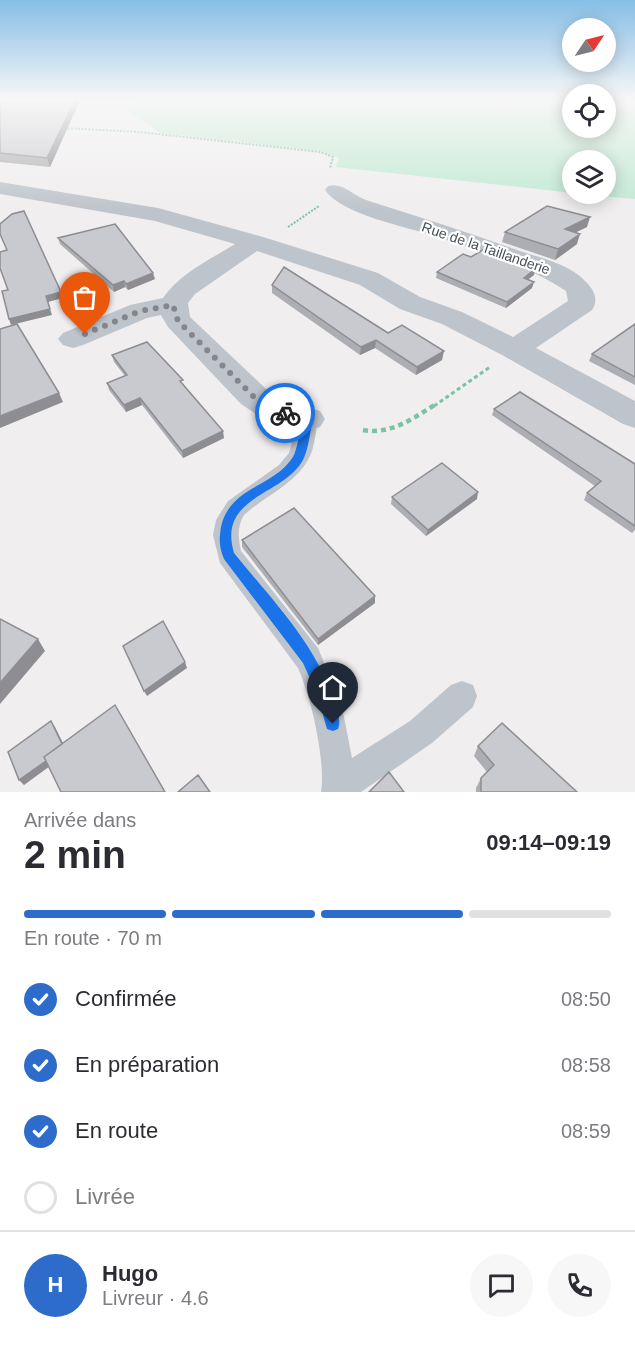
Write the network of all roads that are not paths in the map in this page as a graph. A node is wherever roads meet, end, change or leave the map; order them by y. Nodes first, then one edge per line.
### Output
1 (0, 188) edge
2 (329, 189) road end
3 (259, 243) junction
4 (173, 305) junction
5 (73, 339) dead end
6 (505, 356) junction
7 (635, 416) edge
8 (308, 419) joint
9 (462, 696) dead end
10 (338, 792) edge

1 - 3 street
2 - 6 street, Rue de la Taillanderie
3 - 4 street
3 - 6 street
4 - 5 street
4 - 8 street
6 - 7 street
8 - 10 lane
9 - 10 lane

